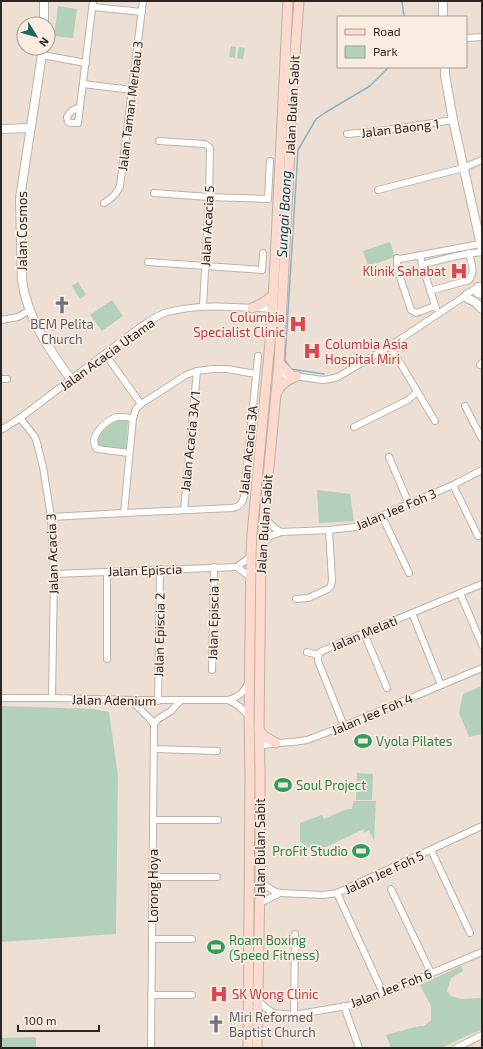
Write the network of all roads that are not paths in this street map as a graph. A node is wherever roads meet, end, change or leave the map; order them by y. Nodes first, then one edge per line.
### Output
1 (44, 1) edge
2 (143, 1) edge
3 (288, 1) edge
4 (299, 1) edge
5 (443, 1) edge
6 (93, 4) edge
7 (142, 12) junction
8 (44, 16) edge
9 (443, 16) edge
10 (482, 37) edge
11 (467, 38) edge
12 (41, 56) edge
13 (56, 56) edge
14 (86, 63) junction
15 (445, 68) edge
16 (83, 84) junction
17 (132, 90) junction
18 (80, 108) dead end
19 (453, 120) junction
20 (30, 128) junction
21 (1, 129) edge
22 (347, 134) dead end
23 (159, 141) dead end
24 (482, 160) edge
25 (270, 161) dead end
26 (464, 168) junction
27 (288, 188) junction
28 (378, 190) dead end
29 (154, 193) dead end
30 (209, 197) junction
31 (104, 204) dead end
32 (481, 249) edge
33 (448, 250) junction
34 (263, 253) dead end
35 (469, 253) junction
36 (420, 255) junction
37 (449, 258) junction
38 (148, 262) dead end
39 (422, 265) junction
40 (205, 266) junction
41 (480, 289) edge
42 (430, 291) junction
43 (272, 296) junction
44 (465, 298) junction
45 (203, 306) junction
46 (435, 306) junction
47 (254, 308) junction
48 (481, 308) edge
49 (272, 309) junction
50 (30, 310) junction
51 (438, 314) junction
52 (1, 320) edge
53 (272, 321) junction
54 (390, 346) junction
55 (104, 354) junction
56 (258, 356) dead end
57 (279, 362) junction
58 (197, 371) junction
59 (256, 374) junction
60 (278, 374) junction
61 (295, 376) junction
62 (71, 379) junction
63 (417, 392) junction
64 (275, 396) junction
65 (141, 404) junction
66 (465, 406) dead end
67 (20, 418) junction
68 (133, 418) junction
69 (435, 421) dead end
70 (354, 427) dead end
71 (1, 430) edge
72 (482, 439) edge
73 (129, 453) junction
74 (389, 457) dead end
75 (482, 470) edge
76 (453, 485) junction
77 (410, 504) junction
78 (184, 510) junction
79 (264, 510) junction
80 (124, 513) junction
81 (382, 516) junction
82 (51, 517) junction
83 (329, 530) junction
84 (281, 532) junction
85 (252, 534) junction
86 (478, 536) dead end
87 (261, 549) junction
88 (251, 556) junction
89 (214, 567) junction
90 (236, 567) junction
91 (160, 569) junction
92 (107, 572) junction
93 (409, 573) dead end
94 (54, 574) junction
95 (250, 577) junction
96 (482, 584) edge
97 (460, 593) junction
98 (296, 599) dead end
99 (412, 613) junction
100 (364, 633) junction
101 (482, 645) edge
102 (307, 652) dead end
103 (318, 655) junction
104 (107, 659) dead end
105 (482, 668) edge
106 (212, 670) dead end
107 (250, 680) junction
108 (442, 685) junction
109 (387, 688) dead end
110 (1, 698) edge
111 (52, 698) junction
112 (131, 700) junction
113 (228, 700) junction
114 (158, 701) junction
115 (180, 701) junction
116 (249, 717) junction
117 (154, 724) junction
118 (344, 726) junction
119 (258, 730) junction
120 (276, 743) junction
121 (259, 746) junction
122 (154, 749) junction
123 (217, 751) dead end
124 (250, 775) junction
125 (153, 820) junction
126 (218, 820) dead end
127 (481, 829) edge
128 (431, 850) junction
129 (153, 877) junction
130 (218, 877) dead end
131 (260, 882) junction
132 (392, 889) dead end
133 (280, 893) junction
134 (337, 893) junction
135 (260, 903) junction
136 (295, 934) dead end
137 (470, 934) dead end
138 (152, 939) junction
139 (192, 939) dead end
140 (482, 952) edge
141 (431, 973) junction
142 (383, 993) junction
143 (151, 995) junction
144 (192, 995) dead end
145 (258, 1000) junction
146 (344, 1006) junction
147 (274, 1013) junction
148 (294, 1015) junction
149 (258, 1024) junction
150 (482, 1036) edge
151 (151, 1048) edge
152 (248, 1048) edge
153 (257, 1048) edge
154 (359, 1048) edge
155 (456, 1048) edge

1 - 8 street
2 - 7 street, Jalan Taman Merbau 3
3 - 43 main road, Jalan Bulan Sabit
4 - 27 main road, Jalan Bulan Sabit
5 - 9 street
6 - 7 street
6 - 14 street
7 - 17 street, Jalan Taman Merbau 3
10 - 11 street
12 - 20 street, Jalan Cosmos
13 - 14 street
14 - 16 street
15 - 19 street
16 - 17 street
16 - 18 street
17 - 31 street, Jalan Taman Merbau 3
19 - 22 street, Jalan Baong 1
19 - 26 street
20 - 21 street
20 - 50 street, Jalan Cosmos
23 - 30 street, Jalan Acacia 5
24 - 26 street
25 - 30 street
26 - 28 street
26 - 32 street
27 - 49 main road
27 - 57 main road, Jalan Bulan Sabit
29 - 30 street
30 - 40 street, Jalan Acacia 5
32 - 33 street
32 - 35 street
33 - 36 street
33 - 37 street
34 - 40 street
35 - 37 street
35 - 42 street
36 - 39 street
36 - 46 street
37 - 39 street
38 - 40 street
39 - 42 street
40 - 45 street, Jalan Acacia 5
41 - 44 street
41 - 48 street
42 - 46 street
43 - 47 main road
43 - 49 main road, Jalan Bulan Sabit
44 - 48 street
44 - 51 street
45 - 47 street, Jalan Acacia Utama
45 - 55 street, Jalan Acacia Utama
46 - 51 street
47 - 49 street, Jalan Acacia Utama
47 - 53 main road
49 - 53 main road, Jalan Bulan Sabit
50 - 52 street
50 - 62 street, Jalan Cosmos
51 - 54 street
53 - 85 main road, Jalan Bulan Sabit
54 - 61 street
54 - 63 street
55 - 62 street, Jalan Acacia Utama
55 - 65 street
56 - 59 street, Jalan Acacia 3A
57 - 60 main road, Jalan Bulan Sabit
57 - 61 main road
58 - 59 street
58 - 65 street
58 - 78 street, Jalan Acacia 3A/1
59 - 78 street, Jalan Acacia 3A
60 - 61 street
60 - 64 main road, Jalan Bulan Sabit
60 - 85 main road
61 - 64 main road
62 - 67 street, Jalan Acacia Utama
63 - 69 street
63 - 70 street
64 - 79 main road, Jalan Bulan Sabit
65 - 68 street
66 - 72 street
67 - 71 street, Jalan Acacia Utama
67 - 82 street, Jalan Acacia 3
68 - 73 street
68 - 73 street
73 - 80 street
74 - 77 street
75 - 76 street, Jalan Jee Foh 3
76 - 77 street, Jalan Jee Foh 3
76 - 86 street
77 - 81 street, Jalan Jee Foh 3
78 - 80 street, Jalan Acacia 3A
79 - 84 street
79 - 87 main road, Jalan Bulan Sabit
80 - 82 street, Jalan Acacia 3A
81 - 83 street, Jalan Jee Foh 3
81 - 93 street
82 - 94 street, Jalan Acacia 3
83 - 84 street, Jalan Jee Foh 3
83 - 98 street
84 - 87 street, Jalan Jee Foh 3
85 - 88 main road, Jalan Bulan Sabit
87 - 119 main road, Jalan Bulan Sabit
88 - 90 street
88 - 95 main road, Jalan Bulan Sabit
89 - 90 street, Jalan Episcia
89 - 91 street, Jalan Episcia
89 - 106 street, Jalan Episcia 1
90 - 95 street
91 - 92 street, Jalan Episcia
91 - 114 street, Jalan Episcia 2
92 - 94 street, Jalan Episcia
92 - 104 street
94 - 111 street, Jalan Acacia 3
95 - 107 main road, Jalan Bulan Sabit
96 - 97 street, Jalan Melati
97 - 99 street, Jalan Melati
97 - 101 street
99 - 100 street, Jalan Melati
99 - 108 street
100 - 103 street, Jalan Melati
100 - 109 street
102 - 103 street
103 - 118 street, Jalan Melati
105 - 108 street, Jalan Jee Foh 4
107 - 113 street
107 - 116 main road, Jalan Bulan Sabit
108 - 118 street, Jalan Jee Foh 4
110 - 111 street, Jalan Adenium
111 - 112 street, Jalan Adenium
112 - 114 street, Jalan Adenium
112 - 117 street
113 - 115 street, Jalan Adenium
113 - 116 street
114 - 115 street, Jalan Adenium
115 - 117 street
116 - 124 main road, Jalan Bulan Sabit
117 - 122 street, Lorong Hoya
118 - 120 street, Jalan Jee Foh 4
119 - 120 main road
119 - 121 main road, Jalan Bulan Sabit
120 - 121 street, Jalan Jee Foh 4
121 - 124 main road
121 - 131 main road, Jalan Bulan Sabit
122 - 123 street
122 - 125 street, Lorong Hoya
124 - 152 main road, Jalan Bulan Sabit
125 - 126 street
125 - 129 street, Lorong Hoya
127 - 128 street, Jalan Jee Foh 5
128 - 134 street, Jalan Jee Foh 5
128 - 137 street
129 - 130 street
129 - 138 street, Lorong Hoya
131 - 133 street, Jalan Jee Foh 5
131 - 135 main road, Jalan Bulan Sabit
132 - 141 street
133 - 134 street, Jalan Jee Foh 5
133 - 135 street, Jalan Jee Foh 5
134 - 142 street
135 - 145 main road, Jalan Bulan Sabit
136 - 148 street
138 - 139 street
138 - 143 street, Lorong Hoya
140 - 141 street, Jalan Jee Foh 6
141 - 142 street, Jalan Jee Foh 6
142 - 146 street, Jalan Jee Foh 6
143 - 144 street
143 - 151 street, Lorong Hoya
145 - 147 street
145 - 149 main road, Jalan Bulan Sabit
146 - 148 street, Jalan Jee Foh 6
146 - 154 street
147 - 148 street, Jalan Jee Foh 6
147 - 149 street
149 - 153 main road, Jalan Bulan Sabit
150 - 155 street

